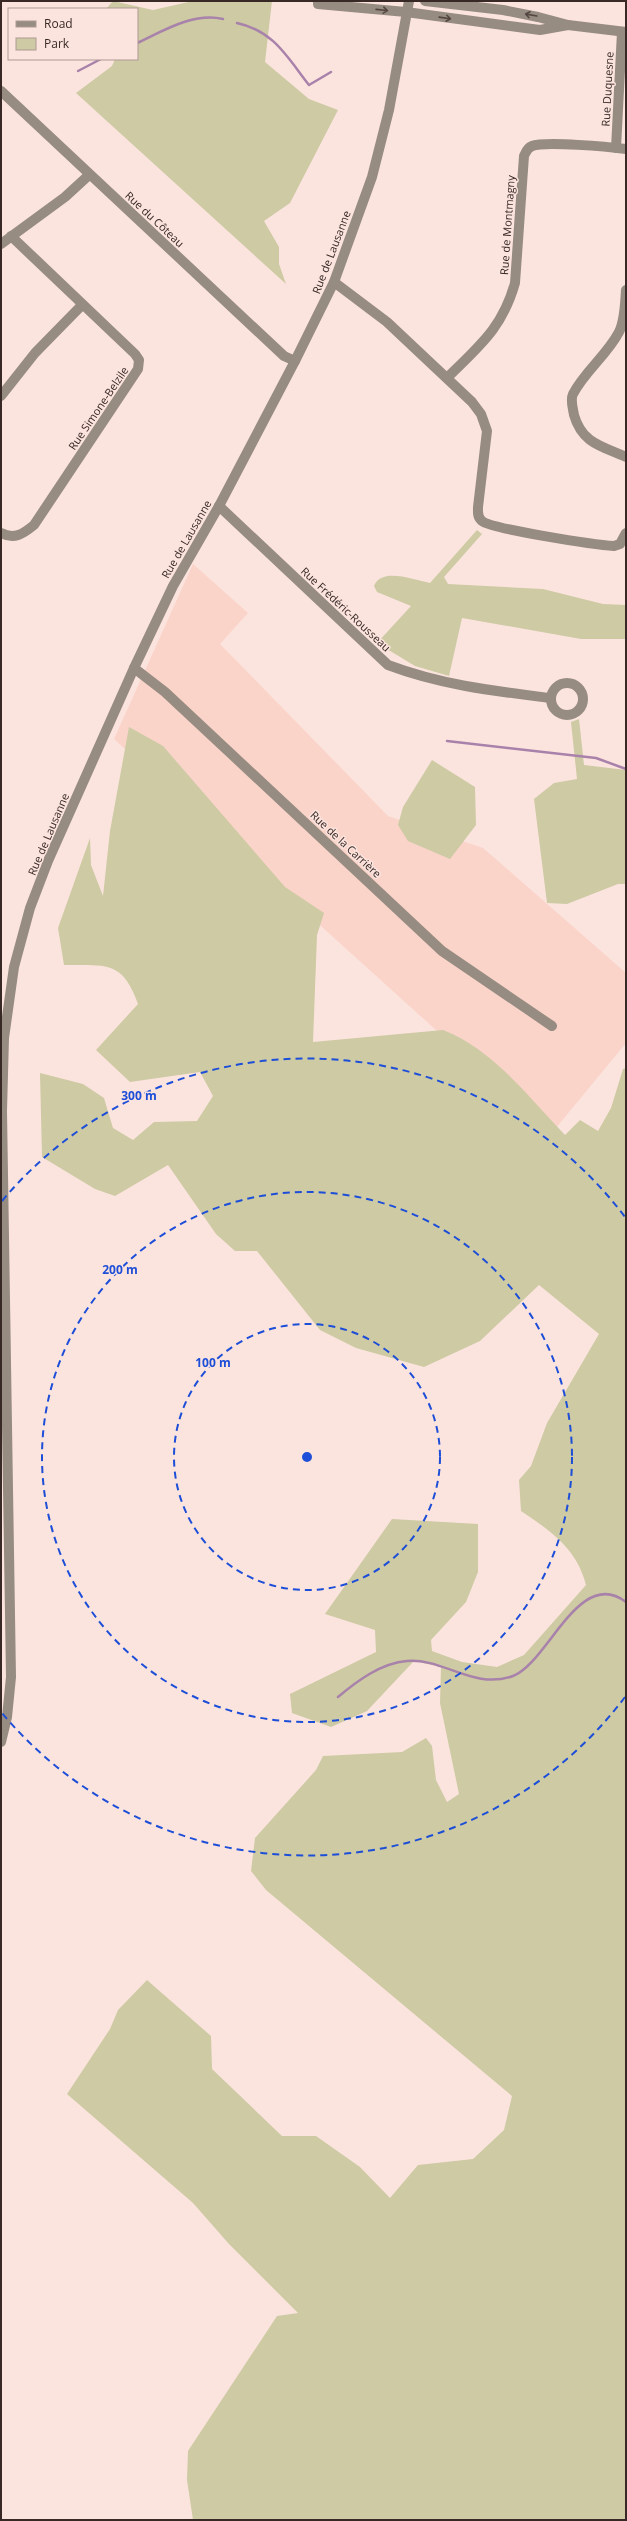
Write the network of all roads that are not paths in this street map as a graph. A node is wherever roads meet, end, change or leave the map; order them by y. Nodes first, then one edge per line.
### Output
1 (318, 1) edge
2 (409, 1) edge
3 (425, 1) edge
4 (505, 6) edge
5 (406, 12) junction
6 (502, 25) junction
7 (568, 25) junction
8 (624, 32) edge
9 (1, 91) edge
10 (621, 148) edge
11 (89, 175) junction
12 (11, 236) junction
13 (1, 244) edge
14 (334, 282) junction
15 (626, 290) edge
16 (82, 305) junction
17 (295, 361) junction
18 (447, 378) junction
19 (1, 396) edge
20 (626, 457) edge
21 (219, 506) junction
22 (1, 533) edge
23 (626, 533) edge
24 (134, 668) junction
25 (550, 698) dead end
26 (552, 1026) dead end
27 (1, 1742) edge

1 -> 5 street
2 - 5 street, Rue de Lausanne
3 - 4 street
4 - 6 street
7 -> 4 street
5 -> 6 street
5 - 14 street, Rue de Lausanne
6 - 7 street
7 - 8 street
8 - 10 street, Rue Duquesne
9 - 11 street, Rue du Côteau
10 - 18 street, Rue de Montmagny
11 - 12 street
11 - 17 street, Rue du Côteau
12 - 13 street
12 - 16 street, Rue Simone-Belzile
14 - 17 street, Rue de Lausanne
14 - 18 street
15 - 20 street
16 - 19 street
16 - 22 street, Rue Simone-Belzile
17 - 21 street, Rue de Lausanne
18 - 23 street
21 - 24 street, Rue de Lausanne
21 - 25 street, Rue Frédéric-Rousseau
24 - 26 street, Rue de la Carrière
24 - 27 street, Rue de Lausanne

